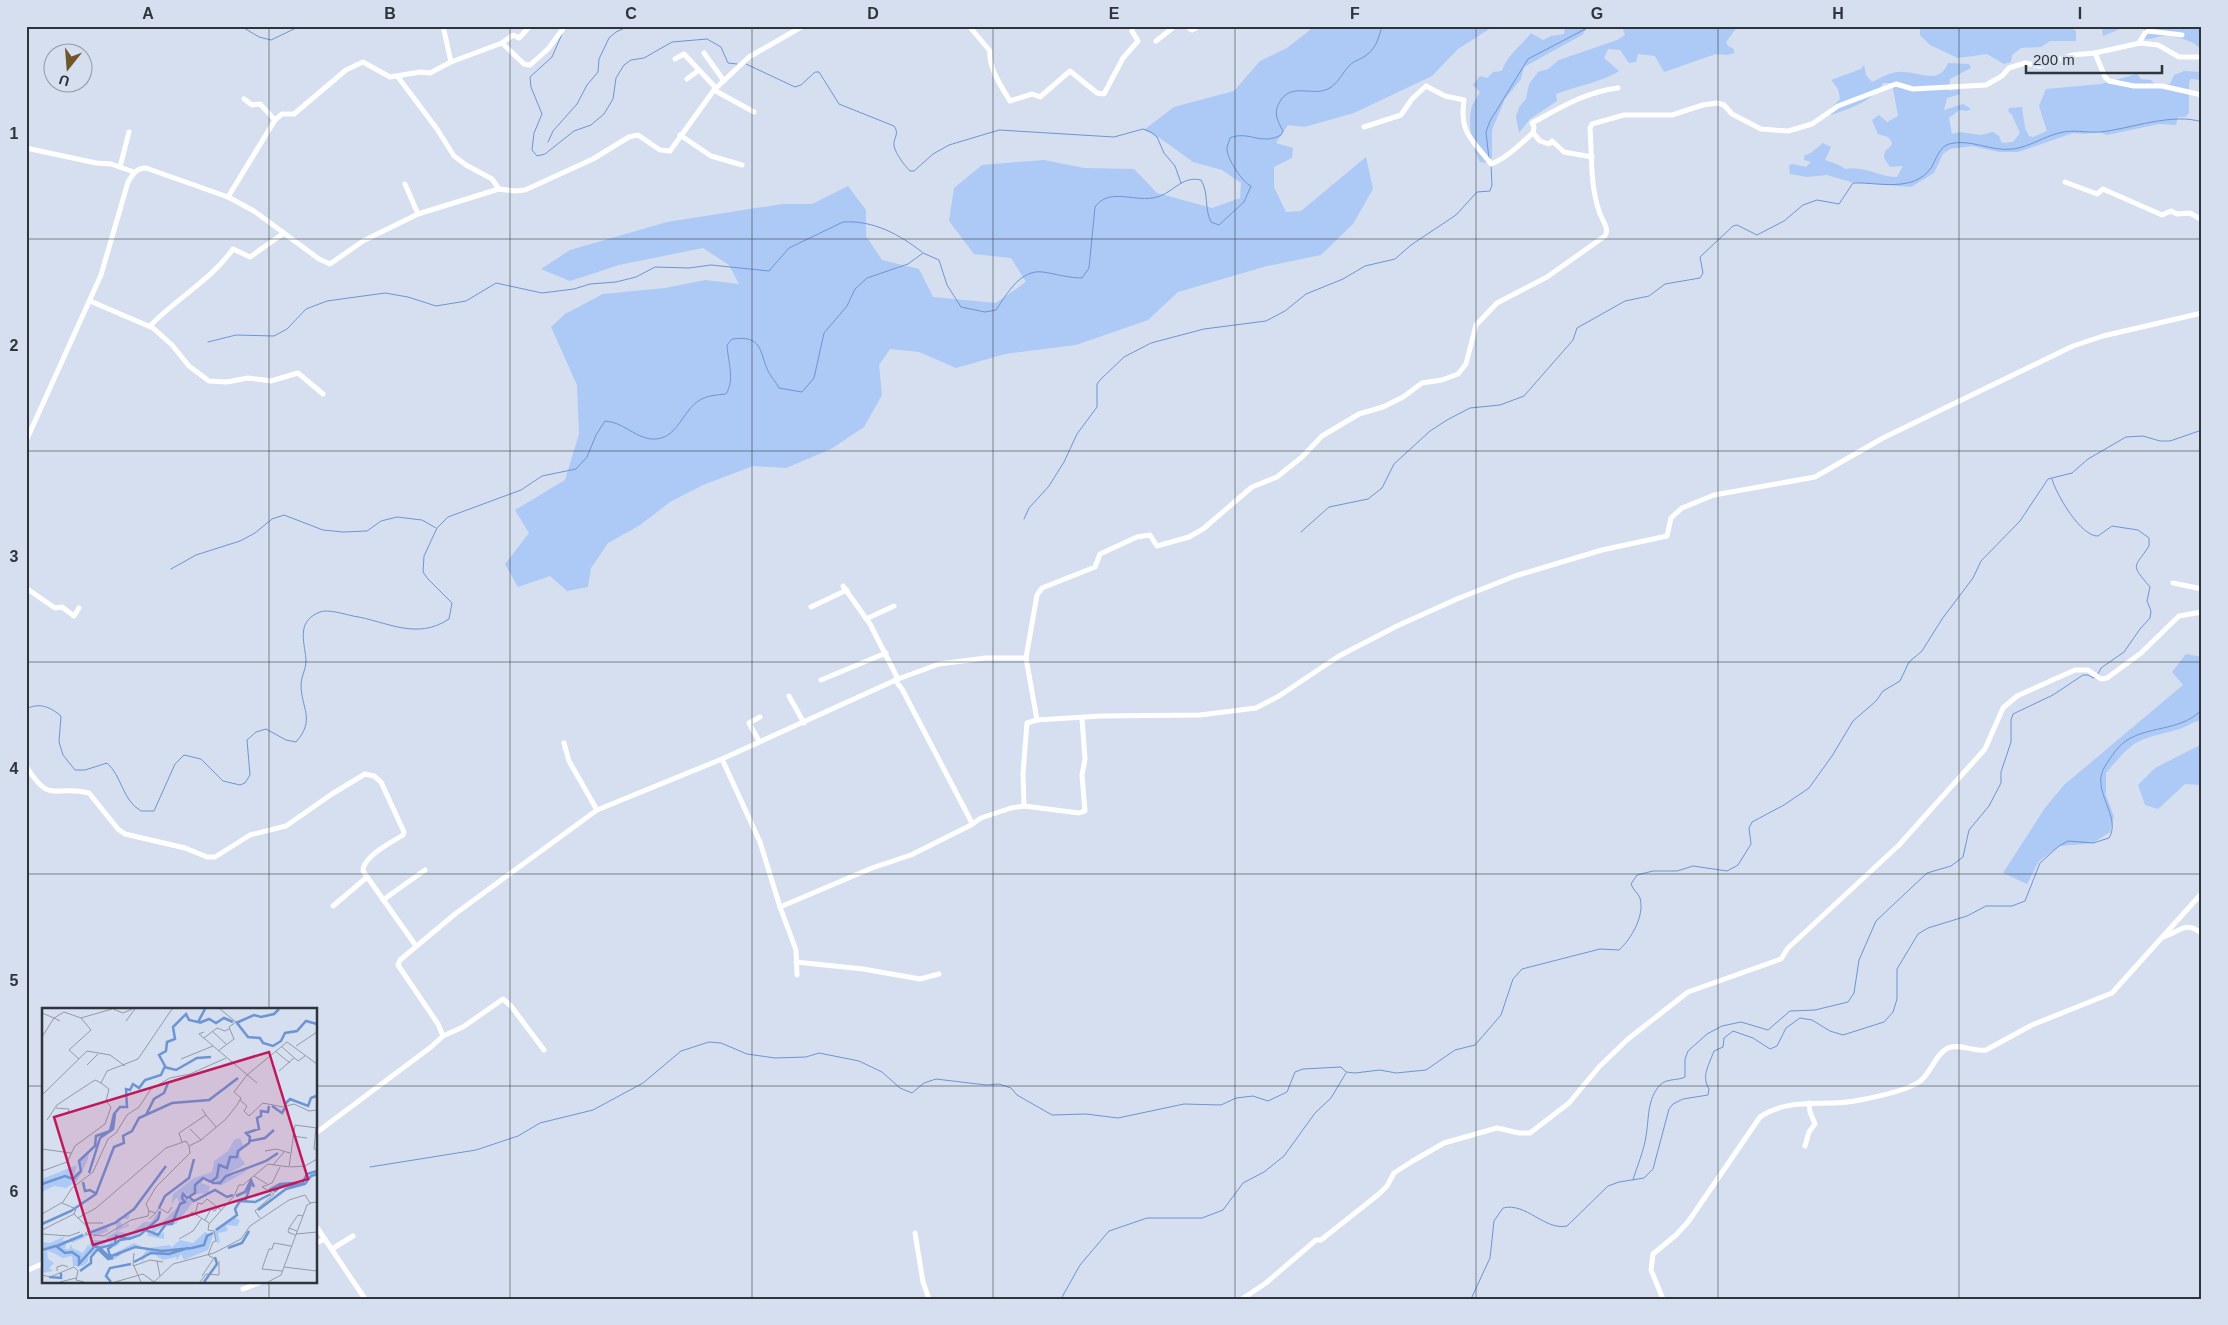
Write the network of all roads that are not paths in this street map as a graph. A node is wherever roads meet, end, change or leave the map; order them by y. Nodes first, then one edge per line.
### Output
1 (443, 26) edge
2 (530, 26) edge
3 (565, 26) edge
4 (804, 26) edge
5 (969, 26) edge
6 (1133, 26) edge
7 (1175, 26) edge
8 (1186, 26) edge
9 (1199, 26) edge
10 (2182, 35) dead end
11 (1156, 41) dead end
12 (502, 43) junction
13 (2139, 43) junction
14 (704, 53) dead end
15 (2095, 53) junction
16 (2202, 57) edge
17 (675, 59) dead end
18 (451, 62) junction
19 (699, 70) junction
20 (398, 77) junction
21 (687, 79) dead end
22 (724, 81) junction
23 (1618, 88) dead end
24 (715, 89) junction
25 (2202, 95) edge
26 (244, 99) dead end
27 (754, 112) dead end
28 (276, 120) junction
29 (1364, 127) dead end
30 (129, 132) dead end
31 (1534, 133) junction
32 (680, 135) junction
33 (26, 148) edge
34 (1592, 157) junction
35 (742, 165) dead end
36 (120, 166) junction
37 (134, 172) junction
38 (2065, 182) dead end
39 (405, 184) dead end
40 (500, 189) junction
41 (228, 197) junction
42 (418, 214) junction
43 (2202, 220) edge
44 (284, 233) junction
45 (90, 301) junction
46 (2202, 313) edge
47 (150, 326) junction
48 (323, 394) dead end
49 (26, 441) edge
50 (2173, 583) dead end
51 (26, 588) edge
52 (2202, 589) edge
53 (894, 606) dead end
54 (812, 607) dead end
55 (79, 608) dead end
56 (2202, 612) edge
57 (866, 619) junction
58 (886, 653) junction
59 (1026, 658) junction
60 (821, 680) dead end
61 (896, 680) junction
62 (789, 696) dead end
63 (760, 717) dead end
64 (1082, 718) junction
65 (1037, 720) junction
66 (804, 723) junction
67 (759, 741) junction
68 (564, 743) dead end
69 (722, 759) junction
70 (26, 766) edge
71 (1024, 806) junction
72 (598, 810) junction
73 (972, 823) junction
74 (425, 870) dead end
75 (366, 878) junction
76 (2202, 893) edge
77 (383, 900) junction
78 (333, 906) dead end
79 (780, 907) junction
80 (2202, 934) edge
81 (2161, 938) junction
82 (416, 946) junction
83 (796, 962) junction
84 (939, 974) dead end
85 (797, 975) dead end
86 (443, 1036) junction
87 (544, 1050) dead end
88 (1810, 1103) junction
89 (318, 1132) edge
90 (1805, 1146) dead end
91 (318, 1229) edge
92 (915, 1233) dead end
93 (353, 1236) dead end
94 (326, 1239) junction
95 (318, 1242) edge
96 (332, 1248) junction
97 (42, 1264) edge
98 (26, 1271) edge
99 (261, 1282) edge
100 (243, 1289) dead end
101 (365, 1299) edge
102 (929, 1299) edge
103 (1242, 1299) edge
104 (1663, 1299) edge

1 - 18 street
2 - 12 street
3 - 12 street
4 - 22 street
5 - 6 street
7 - 11 street
8 - 9 street
10 - 13 street
12 - 18 street
13 - 15 street
13 - 16 street
14 - 22 street
15 - 25 street
15 - 34 street
17 - 19 street
18 - 20 street
19 - 21 street
19 - 24 street
20 - 28 street
20 - 40 street
22 - 24 street
23 - 31 street
24 - 27 street
24 - 32 street
26 - 28 street
28 - 41 street
29 - 31 street
30 - 36 street
31 - 34 street
32 - 35 street
32 - 40 street
33 - 36 street
34 - 59 street
36 - 37 street
37 - 41 street
37 - 45 street
38 - 43 street
39 - 42 street
40 - 42 street
41 - 44 street
42 - 44 street
44 - 47 street
45 - 47 street
45 - 49 street
46 - 64 street
47 - 48 street
50 - 52 street
51 - 55 street
53 - 57 street
54 - 57 street
56 - 103 street
57 - 58 street
58 - 60 street
58 - 61 street
59 - 61 street
59 - 65 street
61 - 66 street
61 - 73 street
62 - 66 street
63 - 67 street
64 - 65 street
64 - 71 street
65 - 71 street
66 - 67 street
67 - 69 street
68 - 72 street
69 - 72 street
69 - 79 street
70 - 75 street
71 - 73 street
72 - 82 street
73 - 79 street
74 - 77 street
75 - 77 street
75 - 78 street
76 - 81 street
77 - 82 street
79 - 83 street
80 - 81 street
81 - 88 street
82 - 86 street
83 - 84 street
83 - 85 street
86 - 87 street
86 - 89 street
88 - 90 street
88 - 104 street
91 - 94 street
92 - 102 street
93 - 96 street
94 - 95 street
94 - 96 street
96 - 101 street
97 - 98 street
99 - 100 street

